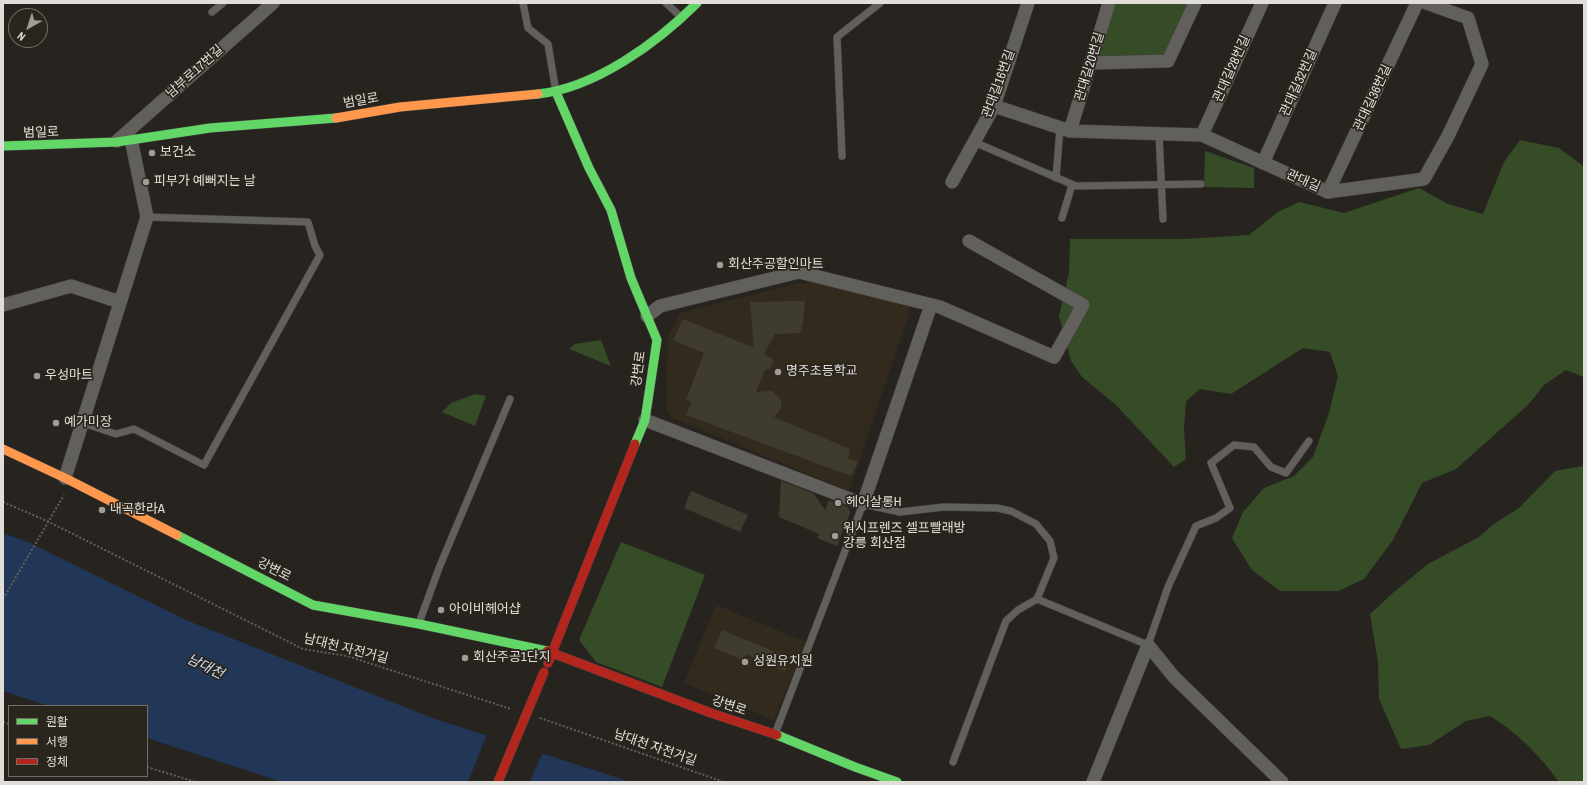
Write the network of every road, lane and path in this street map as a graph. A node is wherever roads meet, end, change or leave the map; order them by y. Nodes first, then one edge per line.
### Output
1 (223, 3) edge
2 (273, 3) edge
3 (523, 3) edge
4 (666, 3) edge
5 (696, 3) edge
6 (880, 3) edge
7 (1028, 3) edge
8 (1109, 3) edge
9 (1195, 3) edge
10 (1262, 3) edge
11 (1335, 3) edge
12 (1417, 3) edge
13 (1426, 3) edge
14 (212, 12) dead end
15 (682, 18) junction
16 (1091, 63) junction
17 (556, 92) junction
18 (994, 106) junction
19 (1065, 129) junction
20 (1159, 134) junction
21 (1202, 136) junction
22 (131, 139) junction
23 (117, 142) junction
24 (974, 142) junction
25 (3, 146) edge
26 (842, 156) dead end
27 (1262, 163) junction
28 (1056, 178) junction
29 (952, 182) dead end
30 (1201, 184) dead end
31 (1072, 185) junction
32 (1162, 185) junction
33 (1328, 192) junction
34 (147, 217) junction
35 (1062, 218) dead end
36 (1163, 219) dead end
37 (969, 241) dead end
38 (120, 302) junction
39 (931, 304) junction
40 (3, 305) edge
41 (647, 316) junction
42 (510, 399) dead end
43 (645, 420) junction
44 (83, 424) junction
45 (1309, 441) dead end
46 (3, 449) edge
47 (69, 480) junction
48 (3, 502) edge
49 (863, 504) junction
50 (47, 521) junction
51 (3, 599) edge
52 (1037, 599) junction
53 (419, 624) junction
54 (1148, 645) junction
55 (554, 652) junction
56 (518, 711) dead end
57 (540, 718) dead end
58 (775, 734) junction
59 (953, 762) dead end
60 (148, 767) edge
61 (196, 782) edge
62 (498, 782) edge
63 (724, 782) edge
64 (897, 782) edge
65 (1093, 782) edge
66 (1282, 782) edge

1 - 14 lane
2 - 23 street, 남부로17번길
3 - 17 lane
4 - 15 lane
5 - 15 street, 범일로
6 - 26 lane
7 - 18 street, 관대길16번길
8 - 16 street, 관대길20번길
9 - 16 street
10 - 21 street, 관대길28번길
11 - 27 street, 관대길32번길
12 - 33 street, 관대길36번길
13 - 33 street, 관대길
15 - 17 street, 범일로
16 - 19 street, 관대길20번길
17 - 22 street, 범일로
17 - 41 street, 강변로
18 - 19 street, 관대길
18 - 24 street, 관대길16번길
19 - 20 street, 관대길
19 - 28 lane
20 - 21 street, 관대길
20 - 32 lane
21 - 27 street, 관대길
22 - 23 street, 범일로
22 - 34 street
23 - 25 street, 범일로
24 - 28 lane
24 - 29 street, 관대길16번길
27 - 33 street, 관대길
28 - 31 lane
30 - 32 lane
31 - 32 lane
31 - 35 lane
32 - 36 lane
34 - 38 street
34 - 44 lane
37 - 39 street
38 - 40 street
38 - 44 street
39 - 41 street
39 - 49 street
41 - 43 street, 강변로
42 - 53 lane
43 - 49 street
43 - 55 street, 강변로
44 - 47 street
45 - 54 lane
46 - 47 street, 강변로
47 - 50 path
47 - 53 street, 강변로
48 - 50 path, 남대천 자전거길
49 - 52 lane
49 - 58 lane
50 - 51 path
50 - 56 path, 남대천 자전거길
52 - 54 lane
52 - 59 lane
53 - 55 street, 강변로
54 - 65 street
54 - 66 street
55 - 58 street, 강변로
55 - 62 street, 강변로, bridge
57 - 63 path, 남대천 자전거길
58 - 64 street, 강변로
60 - 61 path

